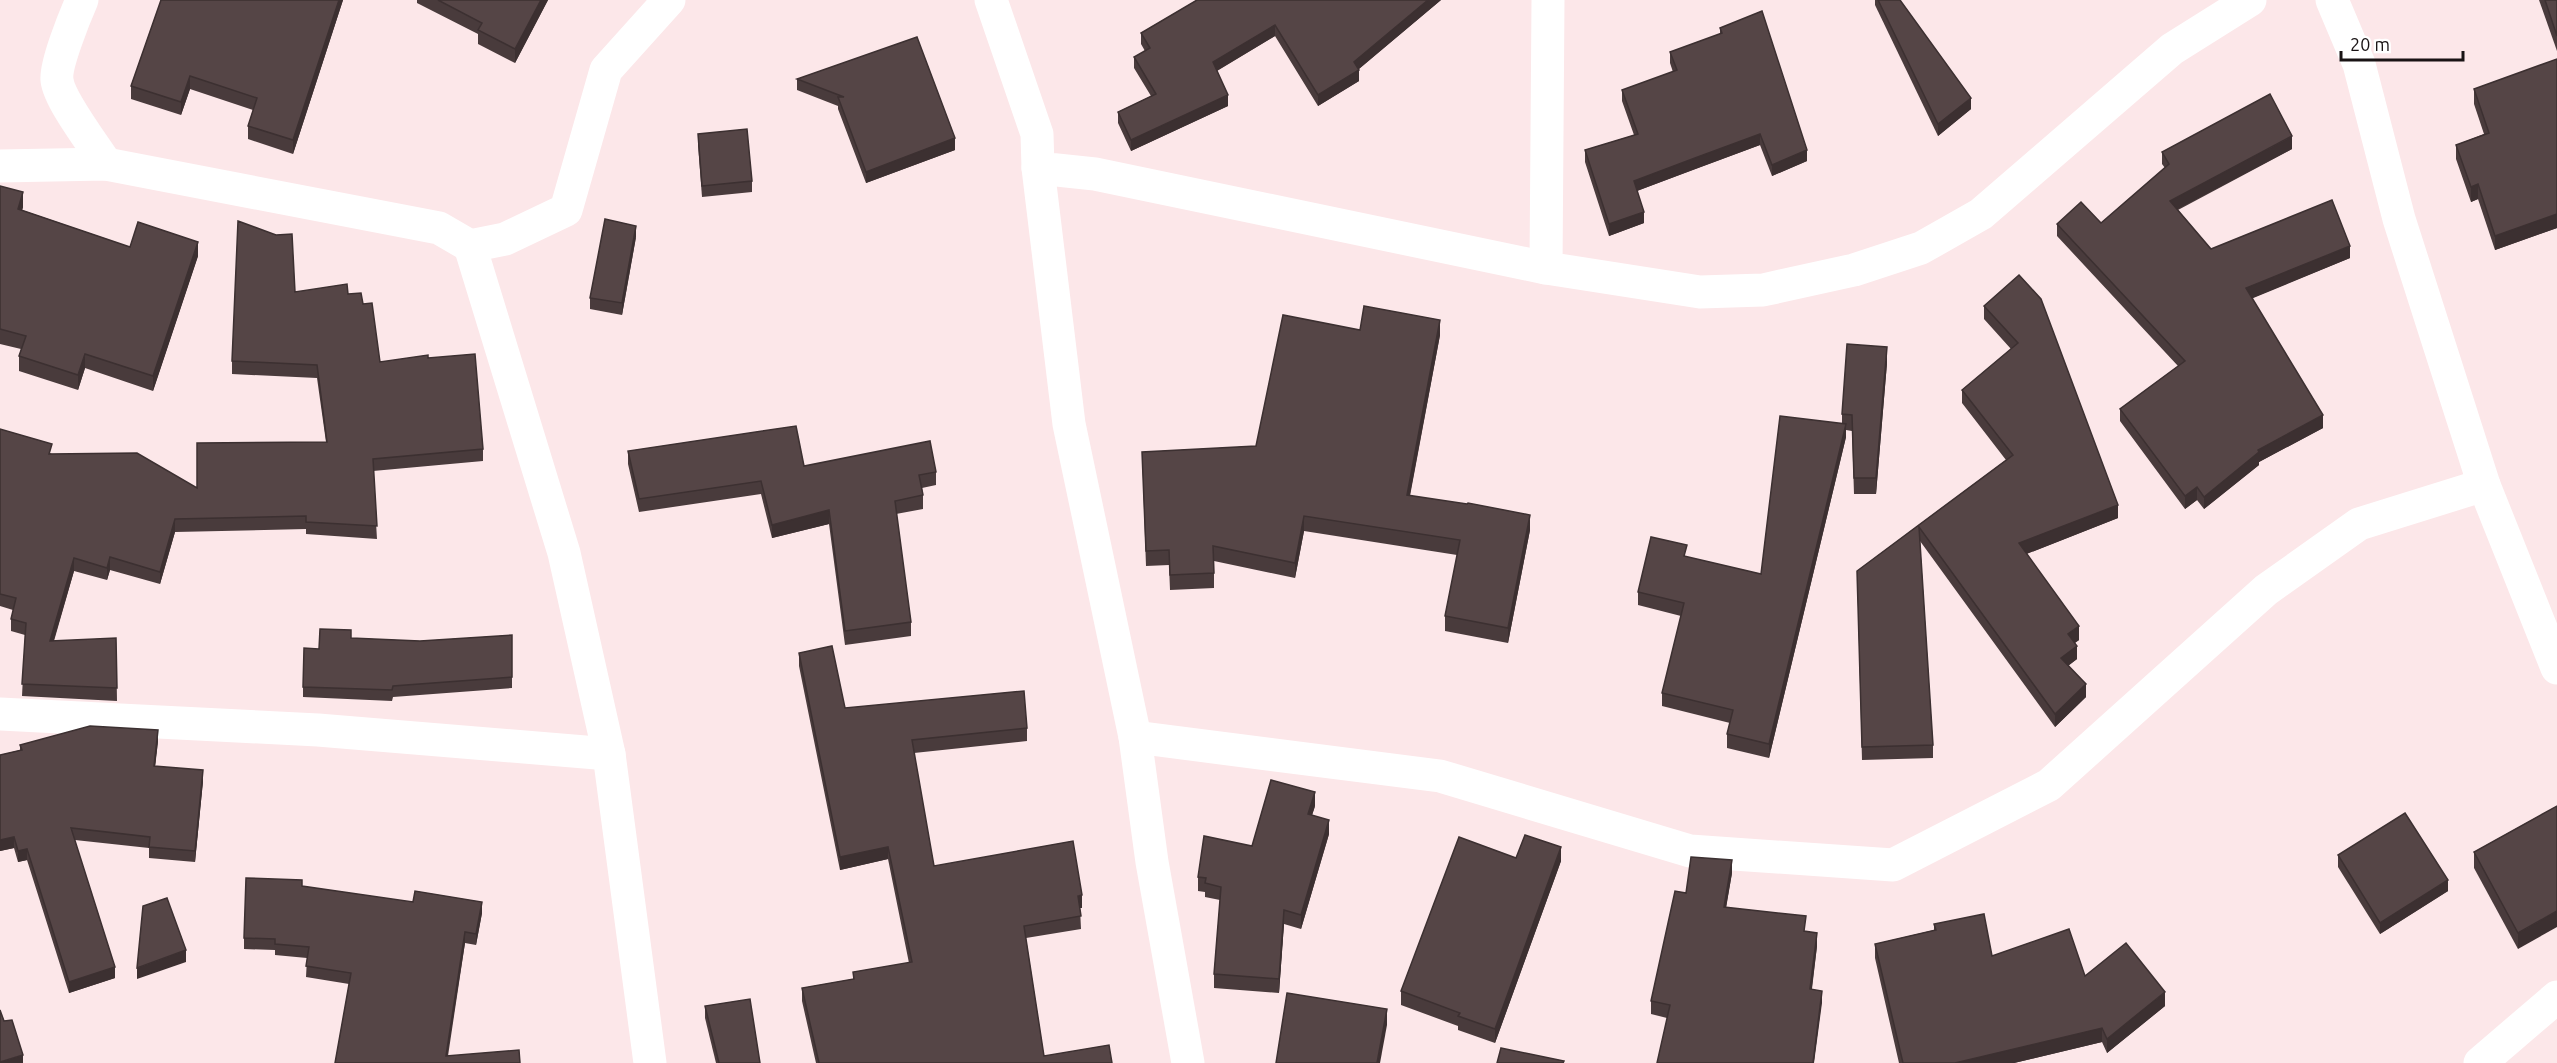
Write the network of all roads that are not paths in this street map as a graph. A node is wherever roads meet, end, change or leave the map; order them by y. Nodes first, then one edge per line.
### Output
1 (82, 0) edge
2 (669, 0) edge
3 (991, 0) edge
4 (1548, 0) edge
5 (2250, 0) edge
6 (2332, 0) edge
7 (106, 164) junction
8 (0, 166) edge
9 (1038, 168) junction
10 (470, 246) junction
11 (1546, 268) junction
12 (2484, 485) junction
13 (2557, 668) edge
14 (0, 714) edge
15 (1135, 737) junction
16 (609, 754) junction
17 (2557, 998) edge
18 (650, 1063) edge
19 (1188, 1063) edge
20 (2480, 1063) edge

1 - 7 street
2 - 10 street
3 - 9 street
4 - 11 street
5 - 11 street
6 - 12 street
7 - 8 street
7 - 10 street
9 - 11 street
9 - 15 street
10 - 16 street
12 - 13 street
12 - 15 street
14 - 16 street
15 - 19 street
16 - 18 street
17 - 20 street

